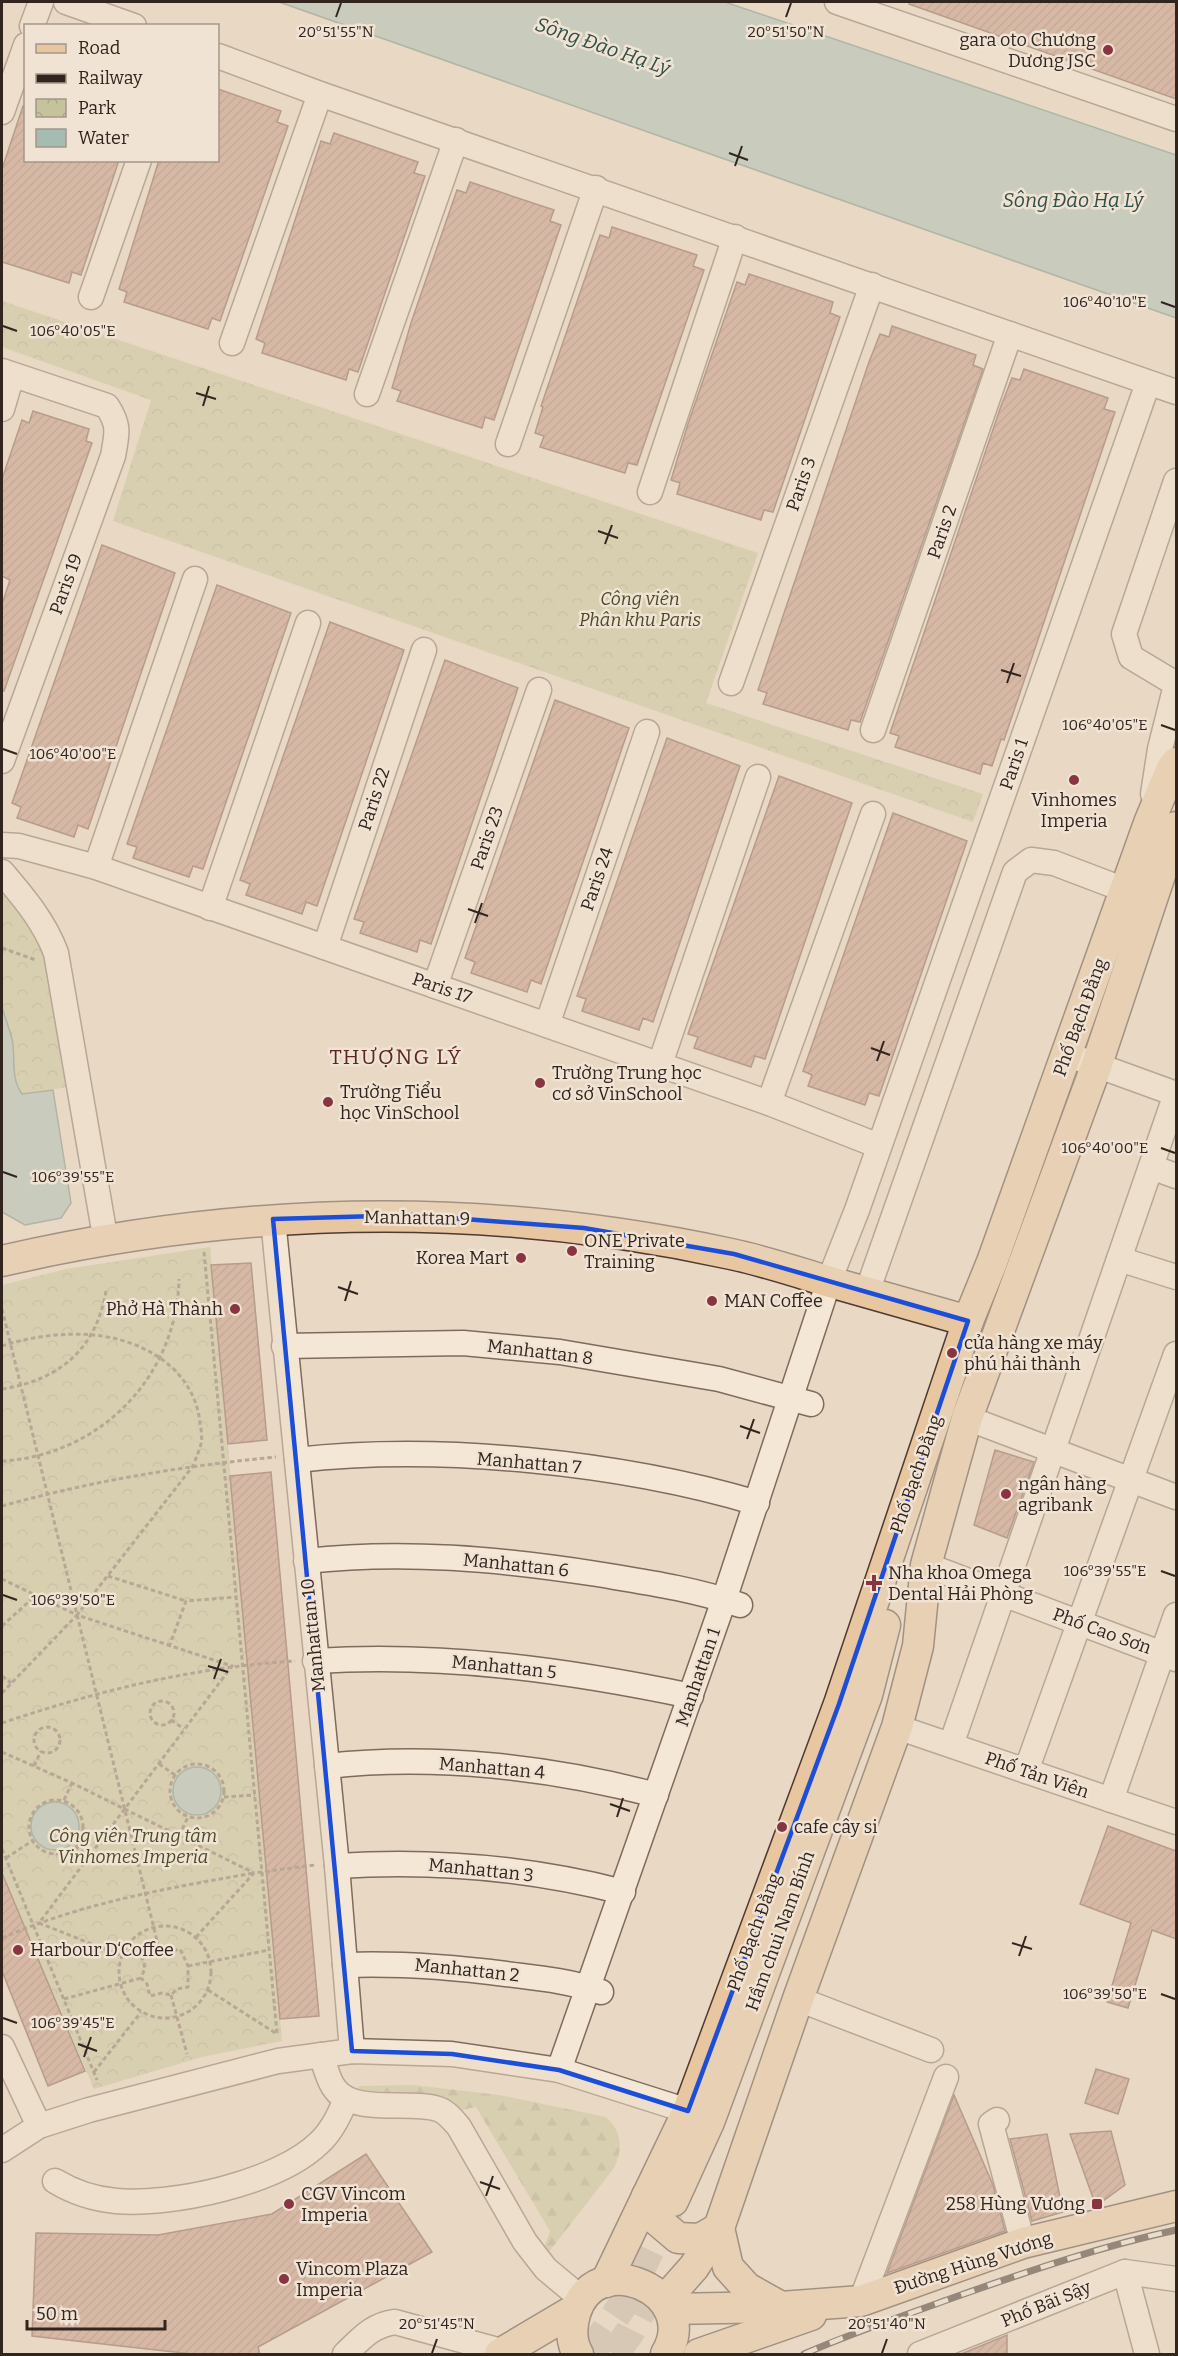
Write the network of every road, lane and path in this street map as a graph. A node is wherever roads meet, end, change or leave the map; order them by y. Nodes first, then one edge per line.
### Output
1 (41, 2) edge
2 (66, 2) edge
3 (837, 2) edge
4 (33, 24) edge
5 (128, 24) edge
6 (24, 50) edge
7 (219, 56) edge
8 (320, 94) junction
9 (2, 111) edge
10 (1176, 119) edge
11 (456, 140) junction
12 (138, 162) edge
13 (596, 188) junction
14 (735, 237) junction
15 (872, 285) junction
16 (91, 297) dead end
17 (1010, 334) junction
18 (232, 343) dead end
19 (7, 373) edge
20 (1148, 383) junction
21 (1176, 392) edge
22 (367, 394) dead end
23 (2, 409) edge
24 (508, 444) dead end
25 (1176, 481) edge
26 (650, 492) dead end
27 (195, 579) dead end
28 (308, 623) dead end
29 (424, 650) dead end
30 (731, 683) dead end
31 (1176, 684) edge
32 (539, 690) dead end
33 (873, 730) dead end
34 (647, 732) dead end
35 (2, 761) edge
36 (1176, 763) edge
37 (758, 777) dead end
38 (873, 814) dead end
39 (1163, 825) edge
40 (2, 845) edge
41 (1172, 860) edge
42 (96, 867) junction
43 (2, 872) edge
44 (1125, 890) junction
45 (210, 908) junction
46 (325, 947) junction
47 (2, 948) edge
48 (38, 960) dead end
49 (435, 986) junction
50 (547, 1025) junction
51 (1066, 1054) junction
52 (660, 1064) junction
53 (1097, 1064) junction
54 (1176, 1094) edge
55 (769, 1103) junction
56 (879, 1146) junction
57 (1151, 1167) junction
58 (1176, 1176) edge
59 (273, 1219) junction
60 (106, 1242) junction
61 (204, 1252) dead end
62 (1119, 1259) junction
63 (2, 1261) edge
64 (1176, 1277) edge
65 (179, 1279) dead end
66 (829, 1281) junction
67 (106, 1291) dead end
68 (867, 1292) junction
69 (2, 1309) edge
70 (968, 1321) junction
71 (93, 1334) junction
72 (10, 1343) junction
73 (2, 1346) edge
74 (284, 1346) junction
75 (1176, 1354) edge
76 (161, 1358) junction
77 (20, 1386) junction
78 (2, 1389) edge
79 (802, 1402) junction
80 (967, 1419) junction
81 (1053, 1451) junction
82 (38, 1456) junction
83 (286, 1459) junction
84 (2, 1461) edge
85 (224, 1462) junction
86 (193, 1466) junction
87 (1131, 1480) junction
88 (47, 1494) junction
89 (1176, 1497) edge
90 (757, 1503) junction
91 (2, 1506) edge
92 (902, 1516) junction
93 (306, 1561) junction
94 (926, 1565) junction
95 (107, 1575) junction
96 (2, 1579) edge
97 (36, 1595) junction
98 (1003, 1595) junction
99 (236, 1597) junction
100 (186, 1601) junction
101 (732, 1603) junction
102 (77, 1615) junction
103 (1176, 1615) edge
104 (1080, 1623) junction
105 (2, 1626) edge
106 (169, 1647) junction
107 (1170, 1656) edge
108 (305, 1661) junction
109 (242, 1664) junction
110 (232, 1666) junction
111 (2, 1676) edge
112 (10, 1683) junction
113 (96, 1692) junction
114 (2, 1693) edge
115 (691, 1696) junction
116 (171, 1720) junction
117 (2, 1723) edge
118 (897, 1727) junction
119 (184, 1730) junction
120 (951, 1745) junction
121 (40, 1751) junction
122 (2, 1752) edge
123 (159, 1764) junction
124 (34, 1766) junction
125 (327, 1766) junction
126 (1026, 1771) junction
127 (175, 1775) junction
128 (72, 1783) junction
129 (255, 1795) junction
130 (656, 1795) junction
131 (224, 1797) junction
132 (64, 1800) junction
133 (1111, 1800) junction
134 (125, 1808) junction
135 (188, 1817) junction
136 (1176, 1822) edge
137 (179, 1836) junction
138 (32, 1841) junction
139 (75, 1846) junction
140 (2, 1849) edge
141 (89, 1857) junction
142 (5, 1858) junction
143 (326, 1865) junction
144 (262, 1871) junction
145 (254, 1873) junction
146 (623, 1892) junction
147 (146, 1893) junction
148 (39, 1923) junction
149 (33, 1925) junction
150 (154, 1927) junction
151 (196, 1937) junction
152 (2, 1938) edge
153 (159, 1949) junction
154 (270, 1950) junction
155 (122, 1956) junction
156 (211, 1962) junction
157 (345, 1965) junction
158 (188, 1966) junction
159 (141, 1978) junction
160 (120, 1983) junction
161 (208, 1990) junction
162 (596, 1990) junction
163 (171, 1995) junction
164 (64, 1999) junction
165 (798, 1999) junction
166 (141, 2012) junction
167 (177, 2018) junction
168 (2, 2050) edge
169 (931, 2050) dead end
170 (352, 2051) junction
171 (187, 2054) dead end
172 (321, 2055) junction
173 (559, 2070) junction
174 (94, 2072) junction
175 (946, 2077) dead end
176 (97, 2079) dead end
177 (346, 2099) junction
178 (688, 2111) junction
179 (997, 2120) dead end
180 (39, 2127) junction
181 (2, 2150) edge
182 (55, 2181) dead end
183 (671, 2202) junction
184 (1176, 2206) edge
185 (718, 2228) junction
186 (1023, 2242) junction
187 (1125, 2272) junction
188 (1176, 2279) edge
189 (606, 2282) junction
190 (850, 2302) junction
191 (579, 2304) junction
192 (666, 2305) junction
193 (781, 2307) junction
194 (502, 2353) edge
195 (345, 2355) edge
196 (578, 2355) edge
197 (666, 2355) edge
198 (699, 2355) edge
199 (920, 2355) edge
200 (1147, 2355) edge

1 - 4 street
2 - 5 street
3 - 10 street
6 - 9 street
7 - 8 street
8 - 11 street
8 - 18 street
11 - 13 street
11 - 22 street
12 - 16 street
13 - 14 street
13 - 24 street
14 - 15 street
14 - 26 street
15 - 17 street
15 - 30 street, Paris 3
17 - 20 street
17 - 33 street, Paris 2
19 - 23 street
19 - 35 street, Paris 19
20 - 21 street
20 - 56 street, Paris 1
25 - 31 street
27 - 42 street
28 - 45 street
29 - 46 street, Paris 22
31 - 39 street
32 - 49 street, Paris 23
34 - 50 street, Paris 24
36 - 39 main road, Phố Bạch Đằng
37 - 52 street
38 - 55 street
39 - 41 main road, Phố Bạch Đằng
39 - 44 main road, Phố Bạch Đằng
40 - 42 street, Paris 17
41 - 53 main road, Phố Bạch Đằng
42 - 45 street, Paris 17
43 - 60 street
44 - 51 main road, Phố Bạch Đằng
44 - 68 street
45 - 46 street, Paris 17
46 - 49 street, Paris 17
47 - 48 path
49 - 50 street, Paris 17
50 - 52 street, Paris 17
51 - 53 street
51 - 70 main road, Phố Bạch Đằng
52 - 55 street, Paris 17
53 - 54 street
53 - 80 main road, Phố Bạch Đằng
54 - 57 street
55 - 56 street, Paris 17
56 - 66 street, Paris 1
57 - 58 street
57 - 62 street
59 - 60 main road, Manhattan 9
59 - 66 main road, Manhattan 9
59 - 74 street, Manhattan 10
60 - 63 main road, Manhattan 9
61 - 85 path
62 - 64 street
62 - 81 street
65 - 76 path
66 - 68 main road, Manhattan 9
66 - 79 street, Manhattan 1
67 - 71 path
68 - 70 main road, Manhattan 9
69 - 72 path
70 - 92 main road, Phố Bạch Đằng
71 - 72 path
71 - 76 path
71 - 77 path
72 - 73 path
72 - 77 path
74 - 79 street, Manhattan 8
74 - 83 street, Manhattan 10
75 - 87 street
76 - 82 path
76 - 86 path
77 - 78 path
77 - 82 path
79 - 90 street, Manhattan 1
80 - 81 street
80 - 94 main road, Phố Bạch Đằng
81 - 87 street
81 - 98 street
82 - 84 path
82 - 88 path
83 - 85 path
83 - 90 street, Manhattan 7
83 - 93 street, Manhattan 10
85 - 86 path
85 - 99 path
86 - 88 path
86 - 95 path
87 - 89 street
87 - 104 street
88 - 91 path
88 - 102 path
90 - 101 street, Manhattan 1
92 - 178 main road, Phố Bạch Đằng
92 - 183 main road, Hầm chui Nam Bính
93 - 101 street, Manhattan 6
93 - 108 street, Manhattan 10
94 - 98 street, Phố Cao Sơn
94 - 118 main road, Phố Bạch Đằng
94 - 183 main road, Hầm chui Nam Bính
95 - 100 path
95 - 102 path
96 - 97 path
97 - 102 path
97 - 105 path
98 - 104 street, Phố Cao Sơn
98 - 120 street
99 - 100 path
99 - 109 path
100 - 106 path
101 - 115 street, Manhattan 1
102 - 106 path
102 - 112 path
102 - 113 path
103 - 107 street
104 - 107 street, Phố Cao Sơn
104 - 126 street
106 - 110 path
107 - 133 street
108 - 109 path
108 - 115 street, Manhattan 5
108 - 125 street, Manhattan 10
109 - 110 path
109 - 129 path
110 - 113 path
110 - 119 path
111 - 112 path
112 - 114 path
113 - 117 path
113 - 134 path
115 - 130 street, Manhattan 1
116 - 116 path
116 - 119 path
118 - 120 street, Phố Tản Viên
118 - 165 main road, Phố Bạch Đằng
119 - 123 path
120 - 126 street, Phố Tản Viên
121 - 121 path
121 - 124 path
122 - 124 path
123 - 127 path
123 - 134 path
124 - 128 path
125 - 130 street, Manhattan 4
125 - 143 street, Manhattan 10
126 - 133 street, Phố Tản Viên
127 - 131 path
127 - 135 path
128 - 132 path
128 - 134 path
129 - 131 path
129 - 144 path
130 - 146 street, Manhattan 1
131 - 135 path
132 - 138 path
132 - 139 path
133 - 136 street, Phố Tản Viên
134 - 137 path
134 - 141 path
134 - 147 path
135 - 137 path
137 - 145 path
138 - 139 path
138 - 142 path
139 - 141 path
140 - 142 path
141 - 148 path
142 - 149 path
143 - 144 path
143 - 146 street, Manhattan 3
143 - 157 street, Manhattan 10
144 - 145 path
144 - 154 path
145 - 147 path
145 - 151 path
146 - 162 street, Manhattan 1
147 - 148 path
147 - 150 path
148 - 149 path
148 - 155 path
149 - 152 path
149 - 164 path
150 - 151 path
150 - 153 path
150 - 155 path
151 - 156 path
153 - 158 path
153 - 159 path
154 - 156 path
154 - 161 path
155 - 160 path
156 - 158 path
156 - 161 path
157 - 162 street, Manhattan 2
157 - 170 street, Manhattan 10
158 - 163 path
159 - 160 path
159 - 163 path
160 - 164 path
160 - 166 path
161 - 167 path
162 - 173 street, Manhattan 1
163 - 167 path
164 - 174 path
165 - 169 street
165 - 185 main road, Phố Bạch Đằng
166 - 167 path
166 - 174 path
167 - 171 path
168 - 180 street
170 - 172 street
170 - 173 street
172 - 177 street
172 - 180 street
173 - 178 street
174 - 176 path
175 - 190 street
177 - 182 street
177 - 191 street
178 - 183 main road, Phố Bạch Đằng
179 - 186 street
180 - 181 street
183 - 185 main road
183 - 189 main road, Phố Bạch Đằng
184 - 186 main road, Đường Hùng Vương
185 - 192 main road, Phố Bạch Đằng
185 - 193 main road
186 - 190 main road, Đường Hùng Vương
187 - 188 street, Phố Bãi Sậy
187 - 199 street, Phố Bãi Sậy
187 - 200 street
189 - 191 main road
189 - 192 main road
190 - 193 main road, Đường Hùng Vương
190 - 198 main road, Đường Hùng Vương
191 - 194 main road
191 - 196 main road
192 - 193 main road, Đường Hùng Vương
192 - 197 main road
194 - 195 street

